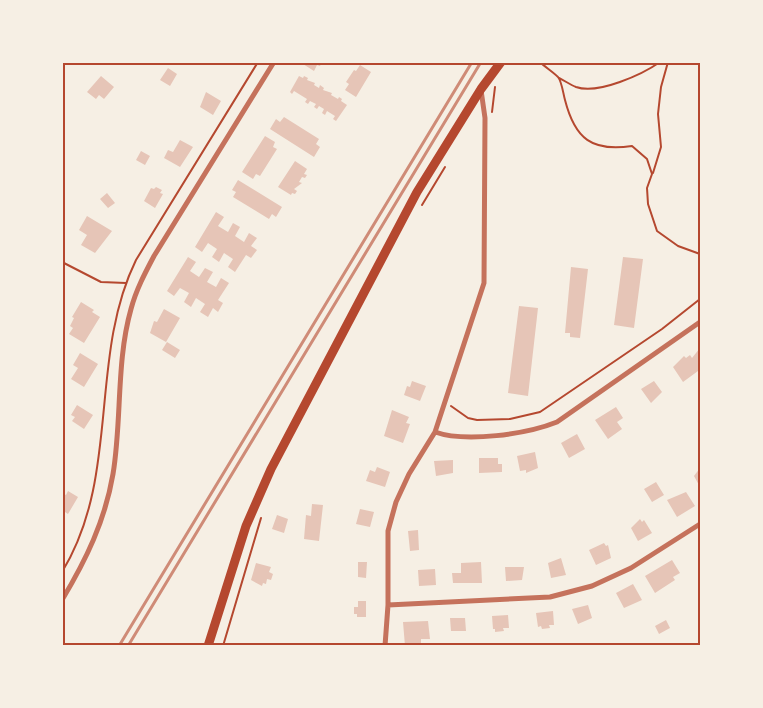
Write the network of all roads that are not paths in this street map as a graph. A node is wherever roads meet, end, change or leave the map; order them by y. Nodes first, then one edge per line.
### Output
1 (274, 62) edge
2 (501, 62) edge
3 (481, 89) junction
4 (700, 322) edge
5 (435, 432) junction
6 (700, 524) edge
7 (62, 600) edge
8 (388, 605) junction
9 (208, 646) edge
10 (385, 646) edge

1 - 7 street
2 - 3 main road
3 - 5 street
3 - 9 main road
4 - 5 street
5 - 8 street
6 - 8 street
8 - 10 street

